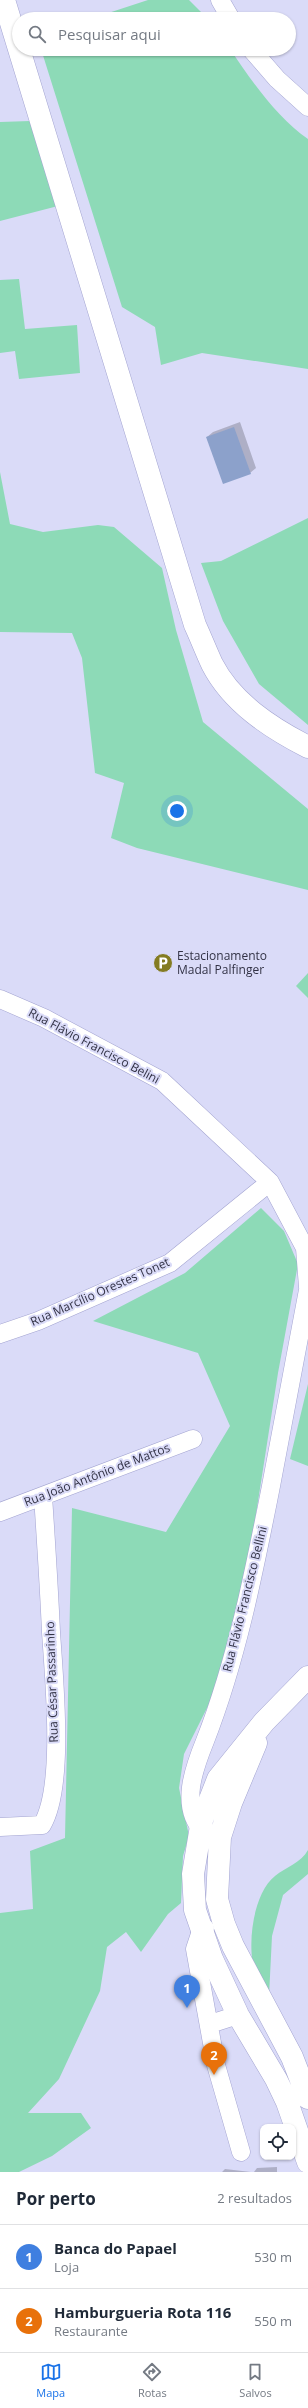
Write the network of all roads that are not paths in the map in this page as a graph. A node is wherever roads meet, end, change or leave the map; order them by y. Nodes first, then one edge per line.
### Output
1 (4, 0) edge
2 (220, 0) edge
3 (227, 12) edge
4 (12, 26) edge
5 (21, 56) edge
6 (257, 56) edge
7 (308, 107) edge
8 (308, 747) edge
9 (0, 999) edge
10 (270, 1182) junction
11 (308, 1287) edge
12 (308, 1290) edge
13 (0, 1334) edge
14 (193, 1439) dead end
15 (43, 1496) junction
16 (0, 1512) edge
17 (308, 1677) edge
18 (264, 1722) junction
19 (0, 1827) edge
20 (201, 1829) junction
21 (220, 1848) junction
22 (224, 1924) junction
23 (202, 1928) junction
24 (238, 2015) junction
25 (210, 2024) junction
26 (307, 2095) edge
27 (242, 2152) dead end
28 (307, 2152) edge

1 - 4 main road
2 - 3 street
5 - 8 main road
6 - 7 street
9 - 10 street, Rua Flávio Francisco Belini
10 - 11 street
10 - 13 street, Rua Marcílio Orestes Tonet
12 - 20 street, Rua Flávio Francisco Bellini
14 - 15 street, Rua João Antônio de Mattos
15 - 16 street, Rua João Antônio de Mattos
15 - 19 street, Rua César Passarinho
17 - 18 main road
18 - 20 main road
18 - 21 main road
20 - 21 street, Rua Flávio Francisco Bellini
20 - 23 main road
21 - 22 main road
22 - 23 street
22 - 26 main road
23 - 24 main road
23 - 25 street
24 - 25 street
24 - 28 main road
25 - 27 street

